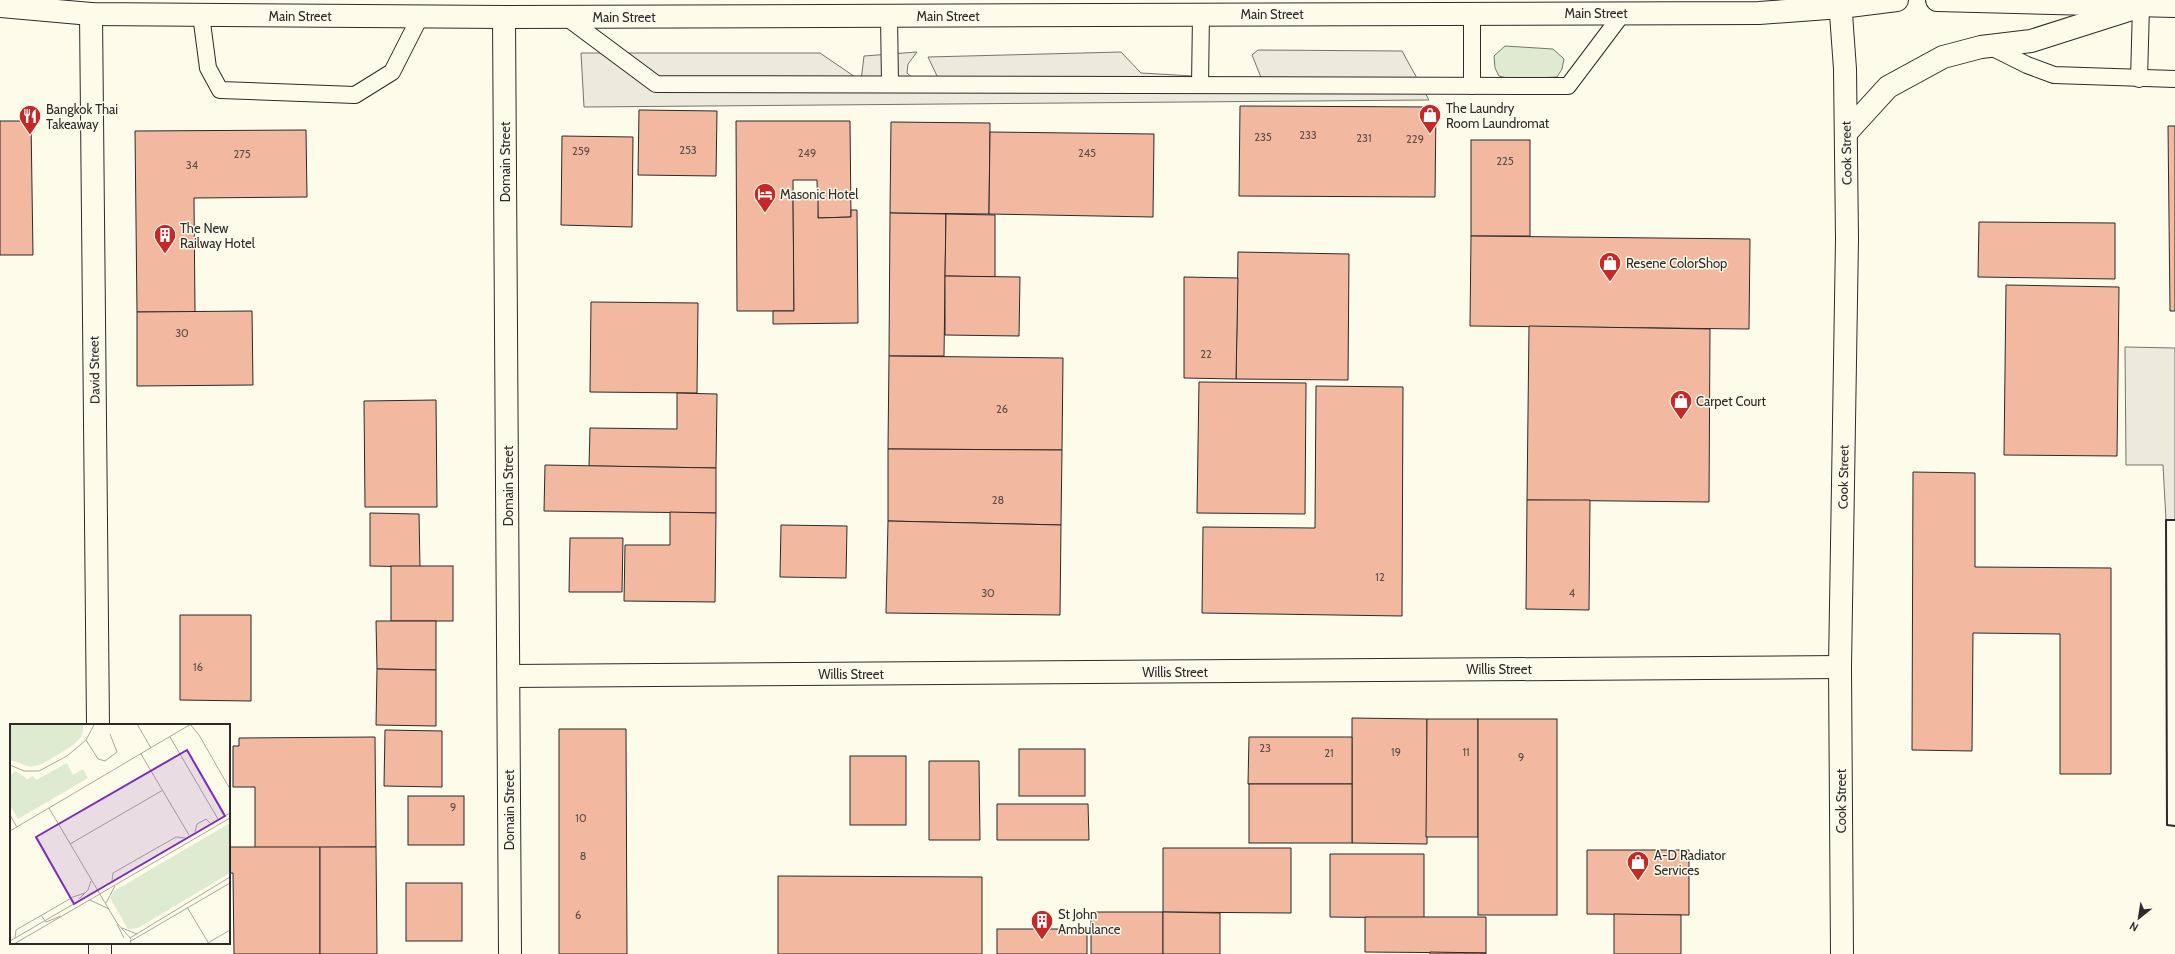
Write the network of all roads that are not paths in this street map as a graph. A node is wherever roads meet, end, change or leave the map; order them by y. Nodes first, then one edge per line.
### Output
1 (1897, 0) edge
2 (1937, 0) edge
3 (1840, 4) edge
4 (0, 6) edge
5 (2140, 6) junction
6 (2175, 6) edge
7 (1623, 13) junction
8 (92, 14) junction
9 (1201, 14) junction
10 (1472, 14) junction
11 (201, 15) junction
12 (889, 16) junction
13 (420, 17) junction
14 (504, 17) junction
15 (566, 17) junction
16 (1988, 46) junction
17 (2139, 79) junction
18 (2175, 79) edge
19 (890, 84) junction
20 (1200, 85) junction
21 (1472, 86) junction
22 (1846, 133) junction
23 (1840, 667) junction
24 (509, 676) junction
25 (98, 724) edge
26 (510, 954) edge
27 (1842, 954) edge

1 - 3 street, Main Street
2 - 5 street
3 - 7 street, Main Street
3 - 22 street, Cook Street
4 - 8 street, Main Street
5 - 6 street
5 - 16 street
5 - 17 lane
7 - 10 street, Main Street
7 - 21 lane
8 - 11 street, Main Street
8 - 25 street, David Street
9 - 10 street, Main Street
9 - 12 street, Main Street
9 - 20 lane
10 - 21 lane
11 - 13 street, Main Street
11 - 13 lane
12 - 15 street, Main Street
12 - 19 lane
13 - 14 street, Main Street
14 - 15 street, Main Street
14 - 24 street, Domain Street
15 - 19 lane
16 - 17 lane
16 - 22 street
17 - 18 lane
19 - 20 lane
20 - 21 lane
22 - 23 street, Cook Street
23 - 24 street, Willis Street
23 - 27 street, Cook Street
24 - 26 street, Domain Street

